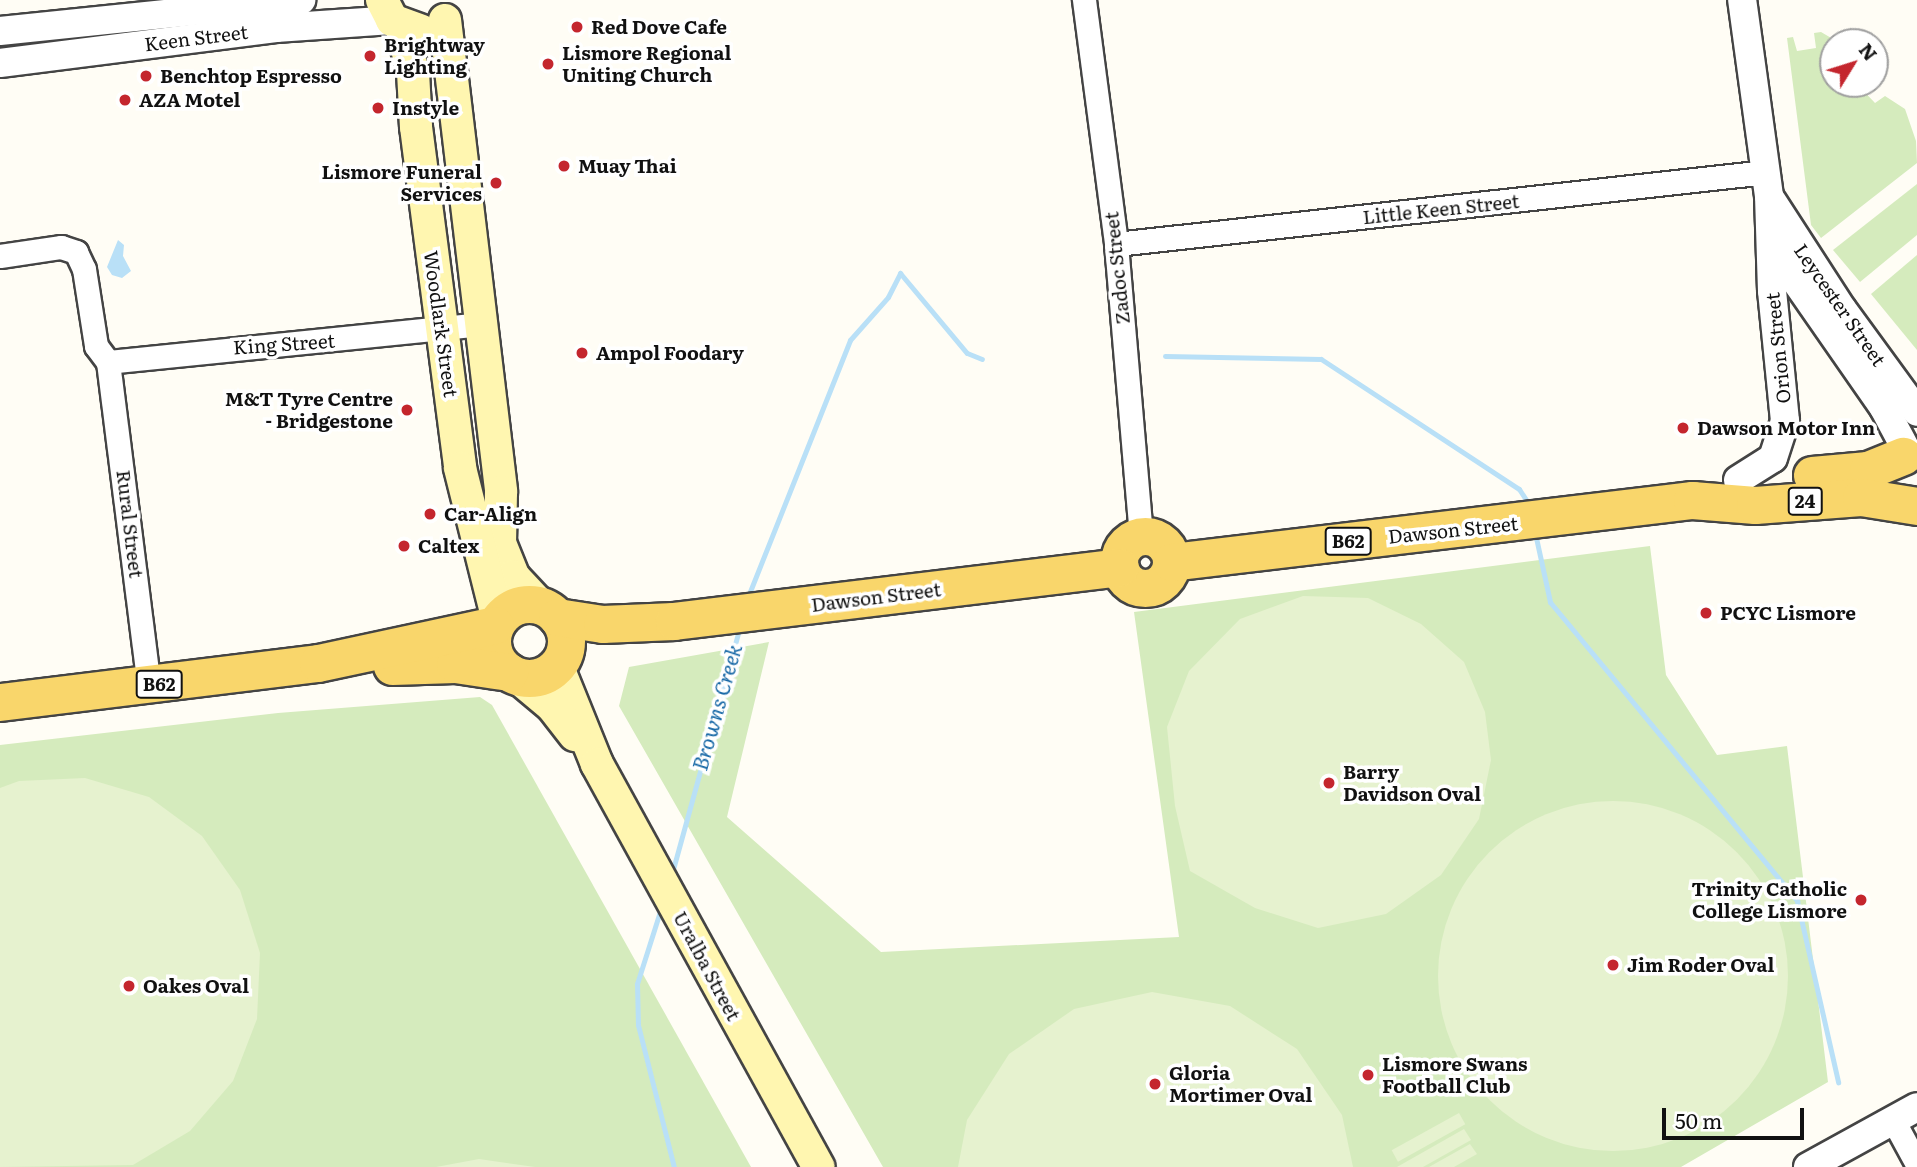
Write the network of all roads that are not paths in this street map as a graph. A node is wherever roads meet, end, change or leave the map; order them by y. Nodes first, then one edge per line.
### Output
1 (301, 0) edge
2 (1084, 0) edge
3 (1742, 0) edge
4 (450, 10) edge
5 (392, 15) edge
6 (0, 31) edge
7 (0, 63) edge
8 (1768, 184) junction
9 (1772, 235) junction
10 (1116, 244) junction
11 (0, 256) edge
12 (480, 324) junction
13 (442, 328) junction
14 (102, 354) junction
15 (1917, 412) edge
16 (1909, 450) edge
17 (1738, 480) junction
18 (1692, 500) junction
19 (1917, 505) edge
20 (1141, 536) junction
21 (1171, 562) junction
22 (1120, 567) junction
23 (548, 611) junction
24 (674, 621) junction
25 (496, 623) junction
26 (318, 663) junction
27 (559, 663) junction
28 (512, 674) junction
29 (149, 685) junction
30 (0, 702) edge
31 (597, 764) junction
32 (1905, 1114) edge
33 (1917, 1164) edge
34 (819, 1167) edge
35 (1808, 1167) edge

1 - 6 street, Keen Street
2 - 10 street, Zadoc Street
3 - 8 street, Orion Street
4 - 5 main road
4 - 12 main road, Woodlark Street
5 - 7 street, Keen Street
5 - 13 main road, Woodlark Street
8 - 9 street, Orion Street
8 - 10 street, Little Keen Street
8 - 15 street, Leycester Street
9 - 16 street, Orion Street
9 - 17 street, Orion Street
10 - 20 street, Zadoc Street
11 - 14 street, Rural Street
12 - 13 street, King Street
12 - 23 main road, Woodlark Street
13 - 14 street, King Street
13 - 25 main road, Woodlark Street
14 - 29 street, Rural Street
16 - 17 main road, Dawson Street / B62
16 - 19 main road
17 - 18 main road, Dawson Street / B62
18 - 19 main road, Dawson Street / 24
18 - 21 main road, Dawson Street / B62
20 - 21 main road
20 - 22 main road
21 - 22 main road
22 - 24 main road, Dawson Street / B62
23 - 24 main road, Dawson Street / B62
23 - 25 main road, B62
23 - 27 main road
24 - 27 main road, Dawson Street / B62
25 - 26 main road, B62
25 - 28 main road
26 - 28 main road, B62
26 - 29 main road, B62
27 - 28 main road, B62
27 - 31 main road, Uralba Street
28 - 31 main road, Uralba Street
29 - 30 main road, B62
31 - 34 main road, Uralba Street
32 - 33 street
32 - 35 street

